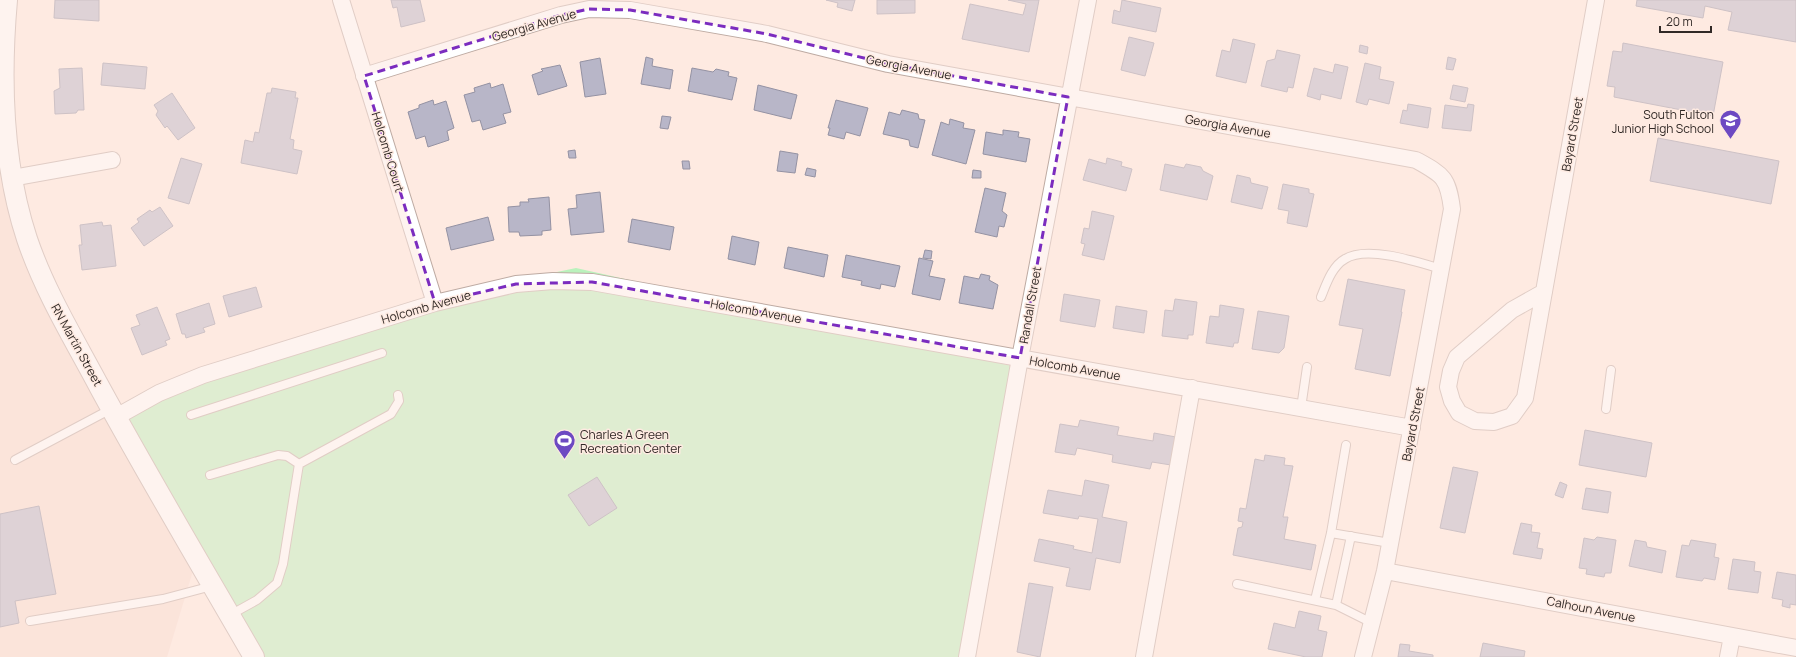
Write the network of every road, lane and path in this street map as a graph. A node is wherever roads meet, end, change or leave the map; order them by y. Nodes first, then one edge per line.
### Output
1 (7, 0) edge
2 (341, 0) edge
3 (1088, 0) edge
4 (1596, 0) edge
5 (590, 5) edge
6 (364, 76) junction
7 (1068, 97) junction
8 (112, 160) dead end
9 (12, 178) junction
10 (1450, 189) joint
11 (1441, 269) junction
12 (1544, 292) junction
13 (1321, 297) dead end
14 (435, 303) junction
15 (382, 353) dead end
16 (1020, 358) junction
17 (1307, 367) dead end
18 (1611, 370) dead end
19 (1192, 388) junction
20 (398, 395) dead end
21 (1301, 408) junction
22 (1606, 409) dead end
23 (114, 413) junction
24 (191, 415) dead end
25 (1412, 428) junction
26 (1346, 445) dead end
27 (15, 460) dead end
28 (299, 464) junction
29 (210, 475) dead end
30 (1331, 533) junction
31 (1351, 536) junction
32 (1390, 543) junction
33 (1385, 570) junction
34 (1237, 584) dead end
35 (213, 586) junction
36 (1316, 600) junction
37 (1336, 605) junction
38 (230, 615) junction
39 (30, 621) dead end
40 (1372, 623) junction
41 (1732, 636) junction
42 (1796, 648) edge
43 (254, 657) edge
44 (967, 657) edge
45 (1144, 657) edge
46 (1363, 657) edge
47 (1728, 657) edge

1 - 9 street, RN Martin Street
2 - 6 street, Holcomb Court
3 - 7 street, Randall Street
4 - 12 street, Bayard Street
5 - 6 street, Georgia Avenue
5 - 7 street, Georgia Avenue
6 - 14 street, Holcomb Court
7 - 10 street, Georgia Avenue
7 - 16 street, Randall Street
8 - 9 street
9 - 23 street, RN Martin Street
10 - 11 street, Bayard Street
11 - 13 lane
11 - 25 street, Bayard Street
12 - 12 street, Bayard Street
14 - 16 street, Holcomb Avenue
14 - 23 street, Holcomb Avenue
15 - 24 lane
16 - 19 street, Holcomb Avenue
16 - 44 street, Randall Street
17 - 21 lane
18 - 22 lane
19 - 21 street, Holcomb Avenue
19 - 45 street
20 - 28 lane
21 - 25 street, Holcomb Avenue
23 - 27 lane
23 - 35 street, RN Martin Street
25 - 32 street, Bayard Street
26 - 30 lane
28 - 29 lane
28 - 38 lane
30 - 31 lane
30 - 36 lane
31 - 32 lane
31 - 37 lane
32 - 33 street, Bayard Street
33 - 40 street, Bayard Street
33 - 41 street, Calhoun Avenue
34 - 36 lane
35 - 38 street, RN Martin Street
35 - 39 lane
36 - 37 lane
37 - 40 lane
38 - 43 street, RN Martin Street
40 - 46 street, Bayard Street
41 - 42 street, Calhoun Avenue
41 - 47 street

